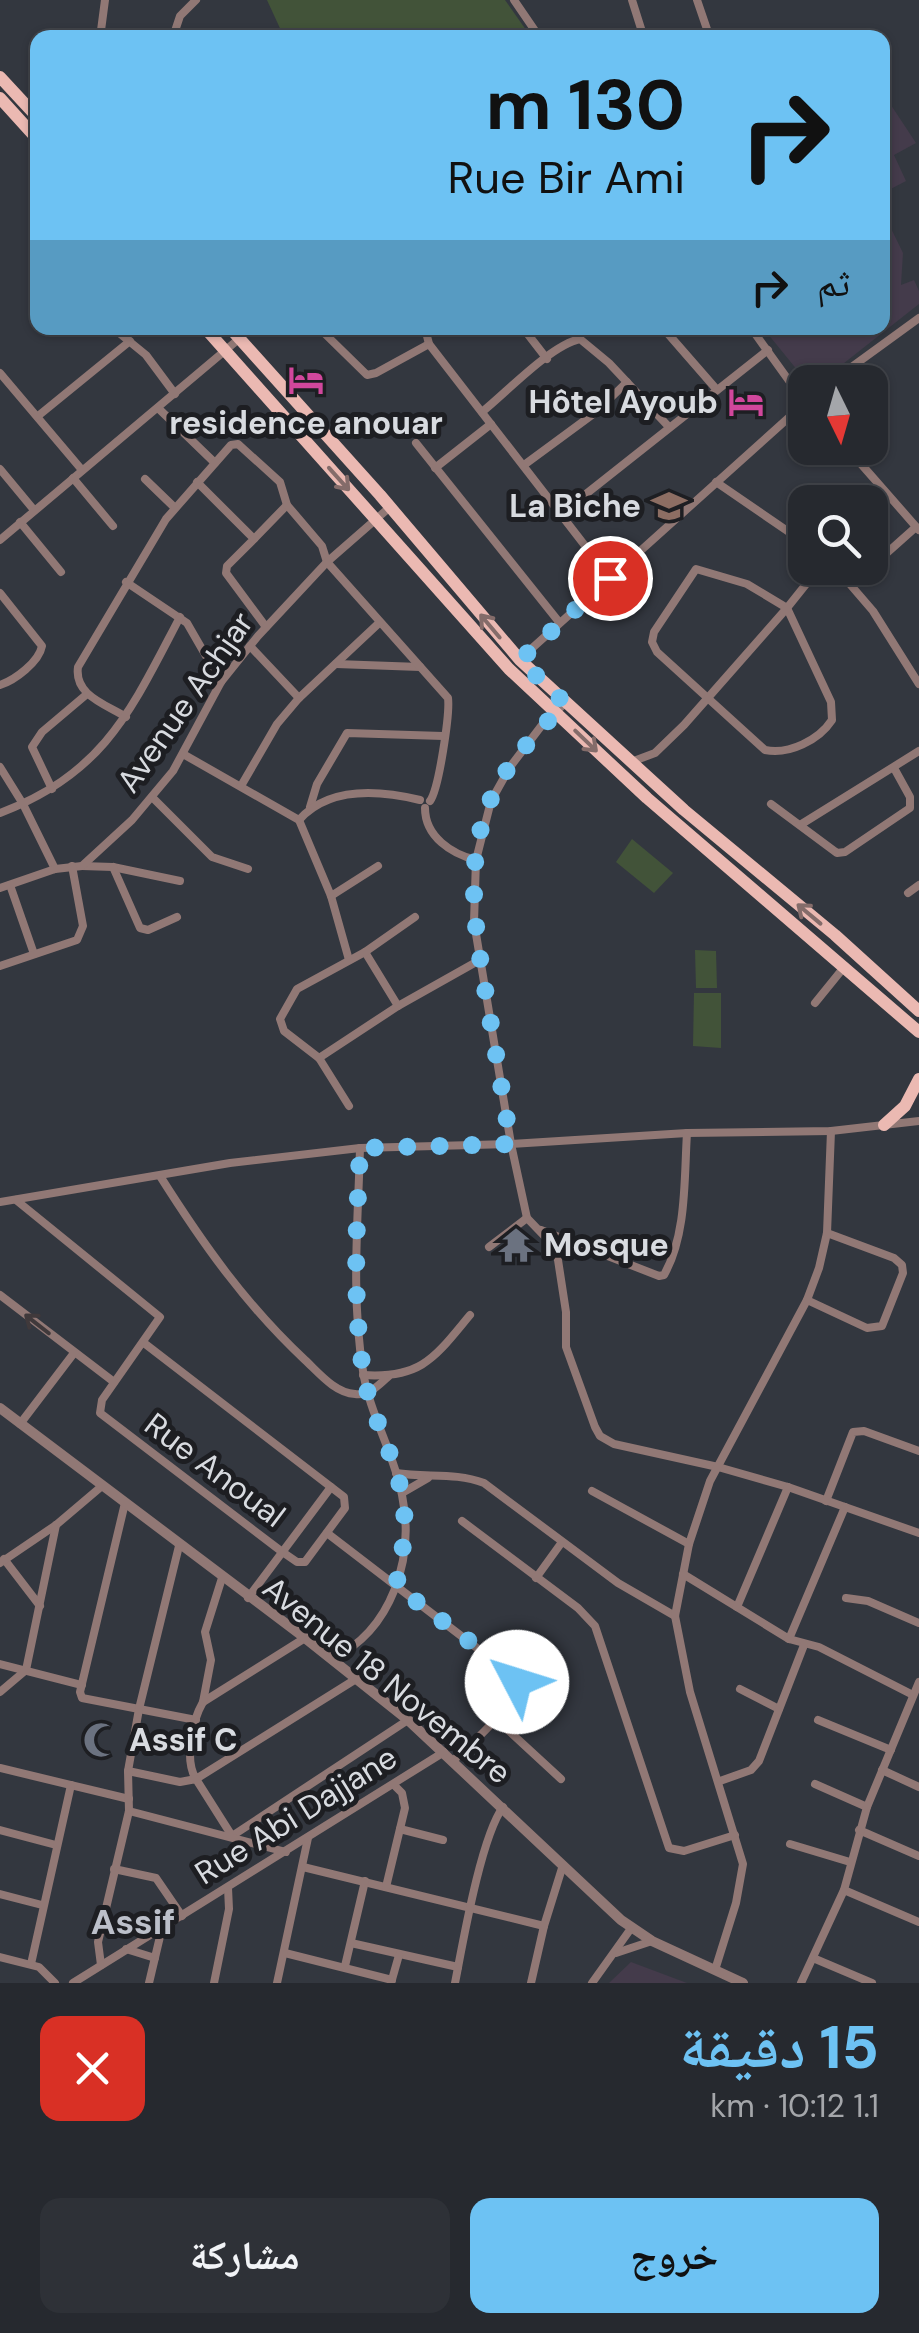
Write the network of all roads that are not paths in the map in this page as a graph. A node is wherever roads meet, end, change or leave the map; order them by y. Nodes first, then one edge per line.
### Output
1 (105, 0) edge
2 (196, 0) edge
3 (514, 0) edge
4 (632, 0) edge
5 (697, 0) edge
6 (101, 30) edge
7 (175, 30) edge
8 (535, 30) edge
9 (642, 30) edge
10 (707, 30) edge
11 (0, 77) edge
12 (4, 99) edge
13 (30, 112) edge
14 (919, 318) edge
15 (122, 335) edge
16 (211, 335) edge
17 (233, 335) edge
18 (238, 335) edge
19 (325, 335) edge
20 (427, 335) edge
21 (528, 335) edge
22 (670, 335) edge
23 (756, 335) edge
24 (130, 341) junction
25 (429, 344) junction
26 (225, 350) junction
27 (768, 350) junction
28 (546, 358) junction
29 (854, 365) edge
30 (0, 373) edge
31 (788, 379) edge
32 (627, 382) junction
33 (718, 390) junction
34 (175, 394) junction
35 (158, 408) junction
36 (482, 412) junction
37 (38, 416) junction
38 (788, 418) edge
39 (491, 424) junction
40 (668, 427) junction
41 (416, 443) dead end
42 (215, 463) junction
43 (524, 465) junction
44 (862, 465) edge
45 (436, 468) junction
46 (0, 469) edge
47 (82, 470) junction
48 (73, 478) junction
49 (145, 478) dead end
50 (197, 482) junction
51 (716, 482) junction
52 (286, 505) junction
53 (174, 507) junction
54 (390, 507) junction
55 (34, 510) junction
56 (562, 514) junction
57 (377, 519) junction
58 (20, 522) junction
59 (113, 526) dead end
60 (918, 528) edge
61 (788, 531) edge
62 (254, 539) junction
63 (0, 540) edge
64 (888, 553) edge
65 (328, 562) junction
66 (61, 572) dead end
67 (610, 578) junction
68 (126, 582) junction
69 (806, 585) edge
70 (853, 585) edge
71 (0, 593) edge
72 (788, 608) junction
73 (180, 617) junction
74 (560, 622) junction
75 (379, 623) junction
76 (266, 627) junction
77 (250, 646) junction
78 (336, 664) junction
79 (515, 664) junction
80 (420, 667) junction
81 (221, 682) junction
82 (919, 682) edge
83 (0, 685) edge
84 (88, 694) junction
85 (298, 698) junction
86 (708, 700) junction
87 (561, 708) junction
88 (126, 716) junction
89 (443, 736) junction
90 (919, 751) edge
91 (655, 752) junction
92 (183, 754) junction
93 (631, 762) junction
94 (0, 766) edge
95 (894, 768) junction
96 (650, 779) junction
97 (240, 786) junction
98 (52, 788) junction
99 (152, 797) junction
100 (425, 803) junction
101 (23, 804) junction
102 (772, 804) dead end
103 (310, 807) junction
104 (0, 813) edge
105 (299, 820) junction
106 (800, 824) junction
107 (476, 860) junction
108 (77, 866) junction
109 (378, 866) dead end
110 (114, 867) junction
111 (54, 869) junction
112 (248, 869) dead end
113 (180, 880) dead end
114 (919, 884) edge
115 (5, 886) edge
116 (908, 894) dead end
117 (330, 896) junction
118 (177, 917) dead end
119 (415, 917) dead end
120 (365, 952) junction
121 (34, 954) junction
122 (349, 960) junction
123 (478, 961) junction
124 (0, 966) edge
125 (845, 966) junction
126 (815, 1002) dead end
127 (398, 1006) junction
128 (919, 1011) edge
129 (918, 1032) edge
130 (319, 1058) junction
131 (919, 1079) edge
132 (349, 1106) dead end
133 (917, 1120) edge
134 (884, 1125) junction
135 (831, 1131) junction
136 (687, 1134) junction
137 (511, 1144) junction
138 (360, 1148) junction
139 (160, 1176) junction
140 (16, 1200) junction
141 (0, 1202) edge
142 (530, 1222) junction
143 (827, 1233) junction
144 (489, 1247) dead end
145 (0, 1295) edge
146 (806, 1300) junction
147 (470, 1315) dead end
148 (144, 1343) junction
149 (74, 1353) junction
150 (363, 1375) junction
151 (388, 1376) junction
152 (114, 1382) junction
153 (369, 1393) junction
154 (0, 1408) edge
155 (20, 1424) junction
156 (919, 1451) edge
157 (718, 1466) junction
158 (396, 1473) junction
159 (428, 1478) junction
160 (102, 1486) junction
161 (788, 1486) junction
162 (331, 1487) junction
163 (592, 1491) dead end
164 (402, 1494) junction
165 (826, 1500) junction
166 (124, 1503) junction
167 (845, 1507) junction
168 (462, 1521) dead end
169 (56, 1525) junction
170 (327, 1534) junction
171 (919, 1534) edge
172 (562, 1542) junction
173 (689, 1544) junction
174 (179, 1546) junction
175 (281, 1552) junction
176 (2, 1561) edge
177 (683, 1574) junction
178 (222, 1578) junction
179 (536, 1578) junction
180 (396, 1586) junction
181 (248, 1598) junction
182 (846, 1598) dead end
183 (40, 1606) junction
184 (737, 1607) junction
185 (675, 1616) junction
186 (919, 1623) edge
187 (305, 1638) junction
188 (789, 1639) junction
189 (804, 1644) junction
190 (337, 1663) junction
191 (0, 1664) edge
192 (26, 1670) junction
193 (356, 1679) junction
194 (919, 1682) edge
195 (82, 1685) junction
196 (740, 1688) dead end
197 (0, 1692) edge
198 (913, 1695) junction
199 (203, 1702) junction
200 (139, 1709) junction
201 (779, 1709) junction
202 (906, 1713) junction
203 (919, 1719) edge
204 (196, 1720) junction
205 (408, 1720) junction
206 (496, 1720) junction
207 (818, 1720) dead end
208 (891, 1750) junction
209 (444, 1752) junction
210 (454, 1760) junction
211 (0, 1768) edge
212 (882, 1770) junction
213 (128, 1771) junction
214 (196, 1780) junction
215 (560, 1780) dead end
216 (720, 1781) junction
217 (815, 1784) dead end
218 (394, 1785) junction
219 (71, 1786) junction
220 (919, 1787) edge
221 (128, 1799) junction
222 (867, 1807) junction
223 (502, 1808) junction
224 (129, 1811) junction
225 (0, 1830) edge
226 (400, 1830) junction
227 (859, 1830) junction
228 (735, 1835) junction
229 (232, 1836) junction
230 (308, 1838) junction
231 (443, 1840) dead end
232 (56, 1844) junction
233 (790, 1844) dead end
234 (286, 1852) junction
235 (919, 1856) edge
236 (850, 1862) junction
237 (303, 1866) junction
238 (563, 1866) junction
239 (114, 1868) junction
240 (365, 1881) junction
241 (386, 1887) junction
242 (228, 1888) junction
243 (844, 1890) junction
244 (0, 1894) edge
245 (42, 1905) junction
246 (472, 1907) junction
247 (182, 1916) junction
248 (919, 1922) edge
249 (544, 1926) junction
250 (632, 1927) junction
251 (162, 1928) junction
252 (652, 1940) junction
253 (351, 1943) junction
254 (126, 1949) junction
255 (285, 1953) junction
256 (616, 1953) junction
257 (399, 1955) junction
258 (0, 1957) edge
259 (156, 1958) junction
260 (813, 1958) junction
261 (31, 1964) junction
262 (101, 1965) junction
263 (345, 1966) junction
264 (458, 1967) junction
265 (715, 1970) junction
266 (725, 1980) edge
267 (392, 1981) edge
268 (54, 1983) edge
269 (73, 1983) edge
270 (149, 1983) edge
271 (214, 1983) edge
272 (277, 1983) edge
273 (455, 1983) edge
274 (531, 1983) edge
275 (592, 1983) edge
276 (743, 1983) edge
277 (802, 1983) edge
278 (872, 1983) edge

1 - 6 street
2 - 7 street
3 - 8 street
4 - 9 street
5 - 10 street
11 - 12 main road
12 - 13 main road
14 - 29 street
15 - 24 street
16 - 26 main road
17 - 26 street
18 - 54 main road
19 - 25 street
20 - 25 street
21 - 28 street
22 - 33 street
23 - 27 street
24 - 34 street
24 - 37 street
25 - 36 street
26 - 34 street
26 -> 57 main road
27 - 31 street
27 - 33 street
28 - 32 street
28 - 36 street
30 - 37 street
32 - 40 street
32 - 43 street
33 - 40 street
34 - 35 street
35 - 42 street
35 - 47 street
36 - 39 street
37 - 47 street
38 - 51 street
39 - 43 street
39 - 45 street
40 - 56 street
41 - 45 street
42 - 50 street
42 - 52 street
43 - 56 street
44 - 60 street
45 - 74 street
46 - 55 street
47 - 48 street
48 - 55 street
48 - 59 street
49 - 53 street
50 - 53 street
50 - 62 street
51 - 61 street
51 - 67 street
52 - 62 street
52 - 65 street
53 - 68 street
54 - 57 street, Avenue Achjar
79 -> 54 main road
55 - 58 street
56 - 67 street
57 - 65 street, Avenue Achjar
57 - 79 main road
58 - 63 street
58 - 66 street
60 - 64 street
62 - 76 street
65 - 75 street
65 - 76 street, Avenue Achjar
67 - 74 street
68 - 73 street
68 - 84 street
69 - 72 street
70 - 82 street
71 - 83 street
72 - 86 street
72 - 86 street
72 - 86 street
73 - 81 street
73 - 88 street
74 - 79 street
75 - 78 street
75 - 80 street
76 - 77 street, Avenue Achjar
77 - 81 street, Avenue Achjar
77 - 85 street
78 - 80 street
78 - 85 street
79 - 87 main road
80 - 89 street
81 - 92 street, Avenue Achjar
84 - 88 street
84 - 98 street
85 - 97 street
86 - 91 street
87 - 93 main road
87 - 107 street
87 -> 125 main road
88 - 98 street
89 - 100 street
89 - 103 street
90 - 95 street
91 - 93 street
91 - 96 street
92 - 97 street
92 - 99 street, Avenue Achjar
93 - 96 main road
94 - 101 street
95 - 106 street
95 - 106 street
128 -> 96 main road
97 - 105 street
98 - 101 street
99 - 108 street, Avenue Achjar
99 - 112 street
100 - 103 street
100 - 107 street
101 - 104 street
101 - 111 street
102 - 106 street
103 - 105 street
105 - 117 street
107 - 123 street
108 - 110 street
108 - 111 street
108 - 121 street
109 - 117 street
110 - 113 street
110 - 118 street
111 - 115 street
114 - 116 street
115 - 121 street
117 - 122 street
119 - 120 street
120 - 122 street
120 - 127 street
121 - 124 street
122 - 130 street
123 - 127 street
123 - 137 street
125 - 126 street
125 - 129 main road
127 - 130 street
130 - 132 street
131 - 134 main road
133 - 134 street
134 - 135 street
135 - 136 street
135 - 143 street
136 - 137 street
136 - 142 street
137 - 138 street
137 - 142 street
138 - 139 street
138 - 150 street
139 - 140 street
139 - 153 street
140 - 141 street
140 - 148 street
142 - 144 street
142 - 157 street
143 - 146 street
143 - 146 street
149 -> 145 street
146 - 157 street
147 - 151 street
148 - 152 street
148 - 162 street
149 - 152 street
149 - 155 street
150 - 151 street
150 - 153 street
151 - 153 street
152 - 175 street, Rue Anoual
153 - 158 street
154 - 155 street, Avenue 18 Novembre
155 - 160 street, Avenue 18 Novembre
156 - 165 street
157 - 161 street
157 - 173 street
158 - 159 street
158 - 164 street
159 - 164 street
159 - 172 street
160 - 166 street, Avenue 18 Novembre
160 - 169 street
161 - 165 street
161 - 184 street
162 - 170 street
162 - 175 street
163 - 173 street
164 - 180 street
165 - 167 street
166 - 174 street, Avenue 18 Novembre
166 - 195 street
167 - 171 street
167 - 188 street
168 - 179 street
169 - 176 street
169 - 183 street
170 - 175 street, Rue Anoual
170 - 180 street
172 - 179 street
172 - 185 street
173 - 177 street
174 - 178 street, Avenue 18 Novembre
174 - 200 street
175 - 181 street
176 - 183 street
177 - 184 street
177 - 185 street
178 - 181 street, Avenue 18 Novembre
178 - 199 street
179 - 228 street
180 - 190 street
180 - 206 street
181 - 187 street, Avenue 18 Novembre
182 - 186 street
183 - 192 street
184 - 188 street
185 - 216 street
187 - 190 street, Avenue 18 Novembre
187 - 199 street
188 - 189 street
189 - 198 street
189 - 201 street
190 - 193 street, Avenue 18 Novembre
191 - 192 street
192 - 195 street
192 - 197 street
193 - 205 street, Avenue 18 Novembre
193 - 214 street
194 - 198 street
195 - 200 street
196 - 201 street
198 - 202 street
199 - 204 street
200 - 204 street
200 - 213 street
201 - 216 street
202 - 203 street
202 - 208 street
204 - 214 street
205 - 209 street, Avenue 18 Novembre
205 - 229 street
206 - 210 street
206 - 215 street
207 - 208 street
208 - 212 street
209 - 210 street, Avenue 18 Novembre
209 - 218 street, Rue Abi Dajjane
210 - 223 street, Avenue 18 Novembre
211 - 219 street
212 - 220 street
212 - 222 street
213 - 214 street
213 - 221 street
214 - 229 street
216 - 228 street
217 - 222 street
218 - 226 street
218 - 230 street, Rue Abi Dajjane
219 - 221 street
219 - 232 street
221 - 224 street
222 - 227 street
223 - 238 street, Avenue 18 Novembre
223 - 246 street
224 - 229 street
224 - 239 street
225 - 232 street
226 - 231 street
226 - 241 street
227 - 235 street
227 - 236 street
228 - 265 street
229 - 234 street
230 - 234 street, Rue Abi Dajjane
230 - 237 street
232 - 245 street
233 - 236 street
234 - 242 street, Rue Abi Dajjane
236 - 243 street
237 - 240 street
237 - 255 street
238 - 249 street
238 - 250 street, Avenue 18 Novembre
239 - 247 street
239 - 262 street
240 - 241 street
240 - 253 street
241 - 246 street
242 - 247 street, Rue Abi Dajjane
242 - 271 street
243 - 248 street
243 - 260 street
244 - 245 street
245 - 261 street
246 - 249 street
246 - 264 street
247 - 251 street, Rue Abi Dajjane
249 - 274 street
250 - 252 street, Avenue 18 Novembre
250 - 256 street
251 - 254 street, Rue Abi Dajjane
251 - 259 street
252 - 256 street
252 - 265 street, Avenue 18 Novembre
253 - 257 street
253 - 263 street
254 - 259 street
254 - 262 street, Rue Abi Dajjane
255 - 263 street
255 - 272 street
256 - 275 street
257 - 264 street
257 - 267 street
258 - 261 street
259 - 270 street
260 - 277 street
260 - 278 street
261 - 268 street
262 - 269 street, Rue Abi Dajjane
263 - 267 street
264 - 273 street
265 - 266 street, Avenue 18 Novembre
266 - 276 street, Avenue 18 Novembre

